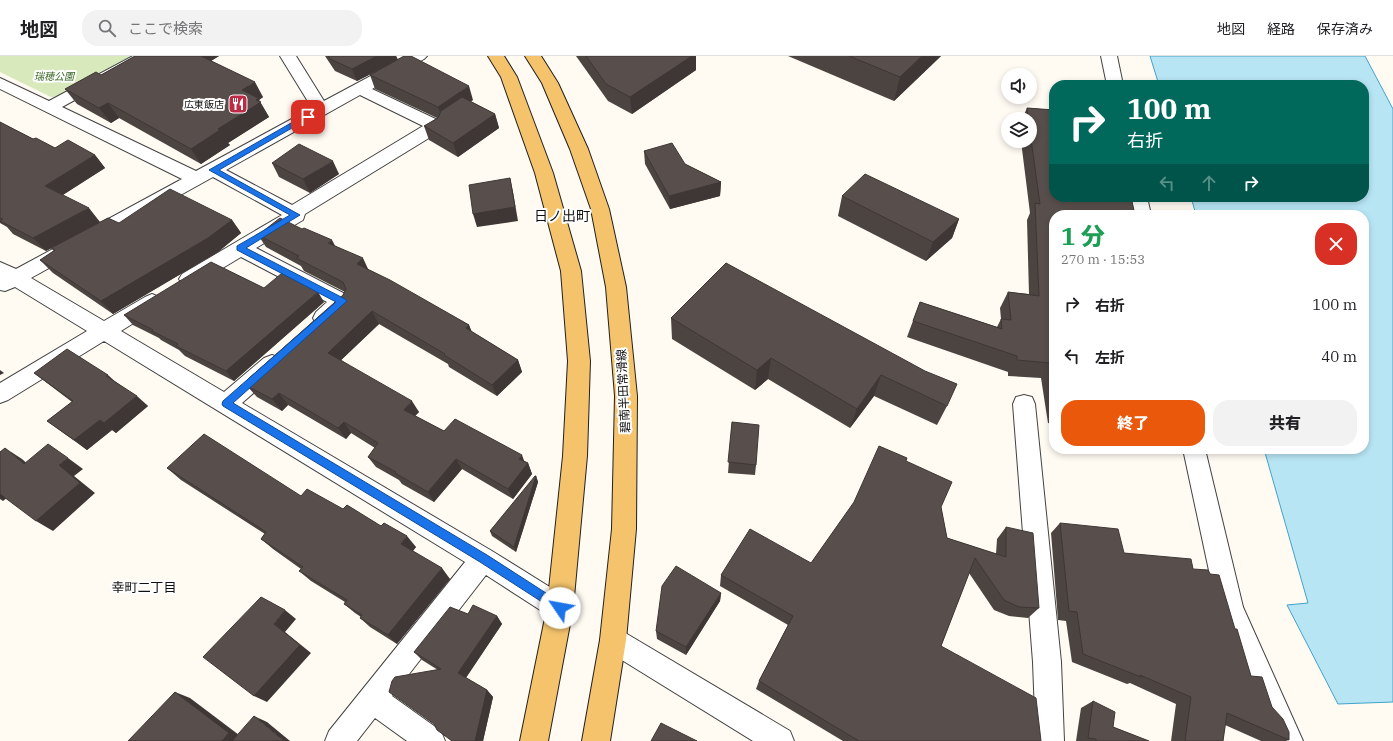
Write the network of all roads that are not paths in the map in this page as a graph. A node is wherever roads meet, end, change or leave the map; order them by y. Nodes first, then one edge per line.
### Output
1 (144, 56) edge
2 (288, 56) edge
3 (419, 56) edge
4 (496, 56) edge
5 (533, 56) edge
6 (1108, 56) edge
7 (1114, 80) edge
8 (0, 83) edge
9 (360, 89) junction
10 (50, 107) junction
11 (321, 109) junction
12 (205, 174) junction
13 (292, 213) junction
14 (240, 248) junction
15 (5, 278) edge
16 (105, 331) junction
17 (308, 332) edge
18 (284, 352) edge
19 (0, 394) edge
20 (226, 404) junction
21 (1024, 404) dead end
22 (1195, 454) edge
23 (483, 559) junction
24 (560, 608) junction
25 (613, 640) junction
26 (372, 699) junction
27 (339, 741) edge
28 (431, 741) edge
29 (534, 741) edge
30 (596, 741) edge
31 (780, 741) edge
32 (1050, 741) edge
33 (1289, 741) edge

1 - 10 street
2 - 11 street
3 - 9 street
4 - 24 main road
5 - 25 main road, 碧南半田常滑線
6 - 7 street
8 - 10 street
9 - 11 street
9 - 13 street
10 - 12 street
11 - 12 street
12 - 13 street
12 - 15 street
13 - 14 street
14 - 16 street
14 - 17 street
15 - 16 street
16 - 19 street
16 - 20 street
18 - 20 street
20 - 23 street
21 - 32 street
22 - 33 street
23 - 24 street
23 - 26 street
24 - 29 main road
25 - 30 main road, 碧南半田常滑線
25 - 31 street
26 - 27 street
26 - 28 street

